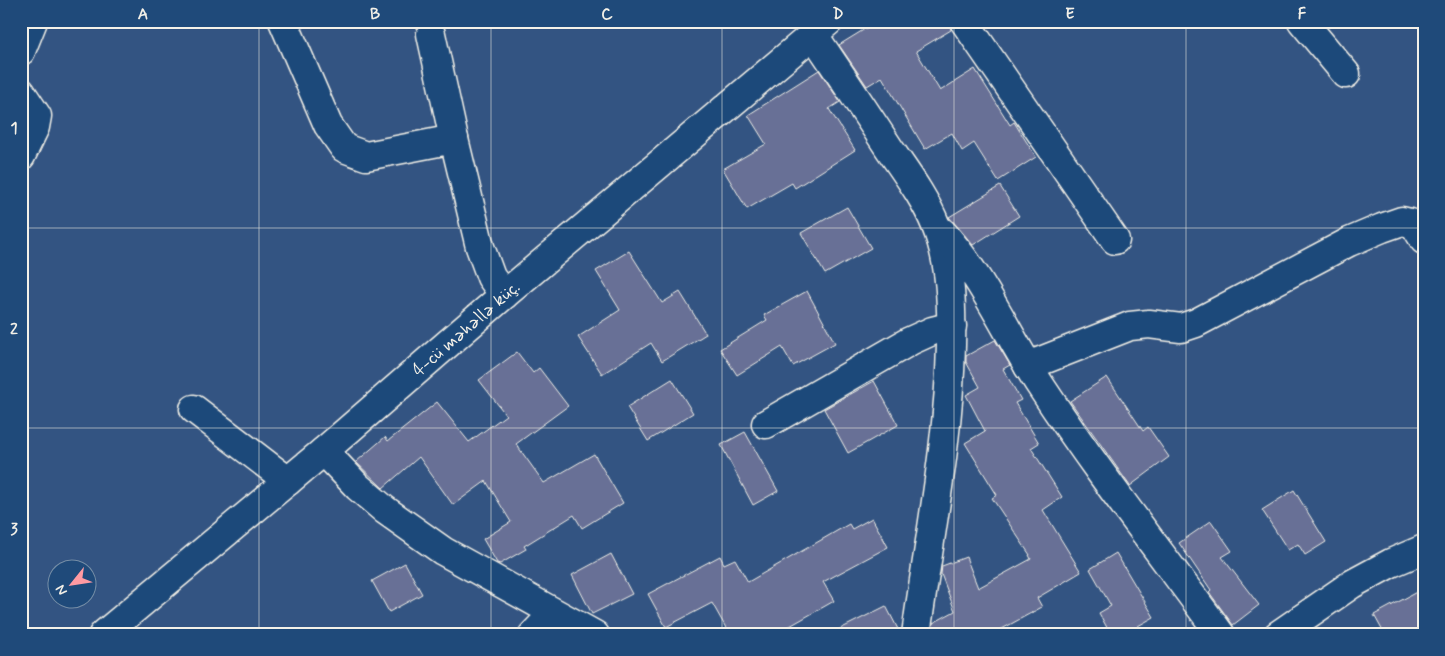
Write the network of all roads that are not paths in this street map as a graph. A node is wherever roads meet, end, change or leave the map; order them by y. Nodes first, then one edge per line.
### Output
1 (33, 21) edge
2 (283, 21) edge
3 (964, 21) edge
4 (1302, 21) edge
5 (821, 28) edge
6 (431, 34) dead end
7 (21, 51) edge
8 (1346, 74) dead end
9 (21, 92) edge
10 (454, 139) junction
11 (21, 156) edge
12 (936, 225) junction
13 (1116, 240) dead end
14 (1424, 240) edge
15 (504, 295) junction
16 (952, 326) junction
17 (1028, 366) junction
18 (194, 409) dead end
19 (766, 424) dead end
20 (324, 451) junction
21 (288, 481) junction
22 (1424, 548) edge
23 (554, 613) junction
24 (103, 635) edge
25 (533, 635) edge
26 (595, 635) edge
27 (916, 635) edge
28 (1221, 635) edge
29 (1278, 635) edge

1 - 7 street
2 - 10 street
3 - 13 street
4 - 8 street
5 - 12 street
5 - 15 street, 4-cü məhəllə küç.
6 - 10 street
9 - 11 street
10 - 15 street
12 - 16 street
12 - 17 street
14 - 17 street
15 - 20 street, 4-cü məhəllə küç.
16 - 19 street
16 - 27 street
17 - 28 street
18 - 21 street
20 - 21 street, 4-cü məhəllə küç.
20 - 23 street
21 - 24 street, 4-cü məhəllə küç.
22 - 29 street
23 - 25 street
23 - 26 street

